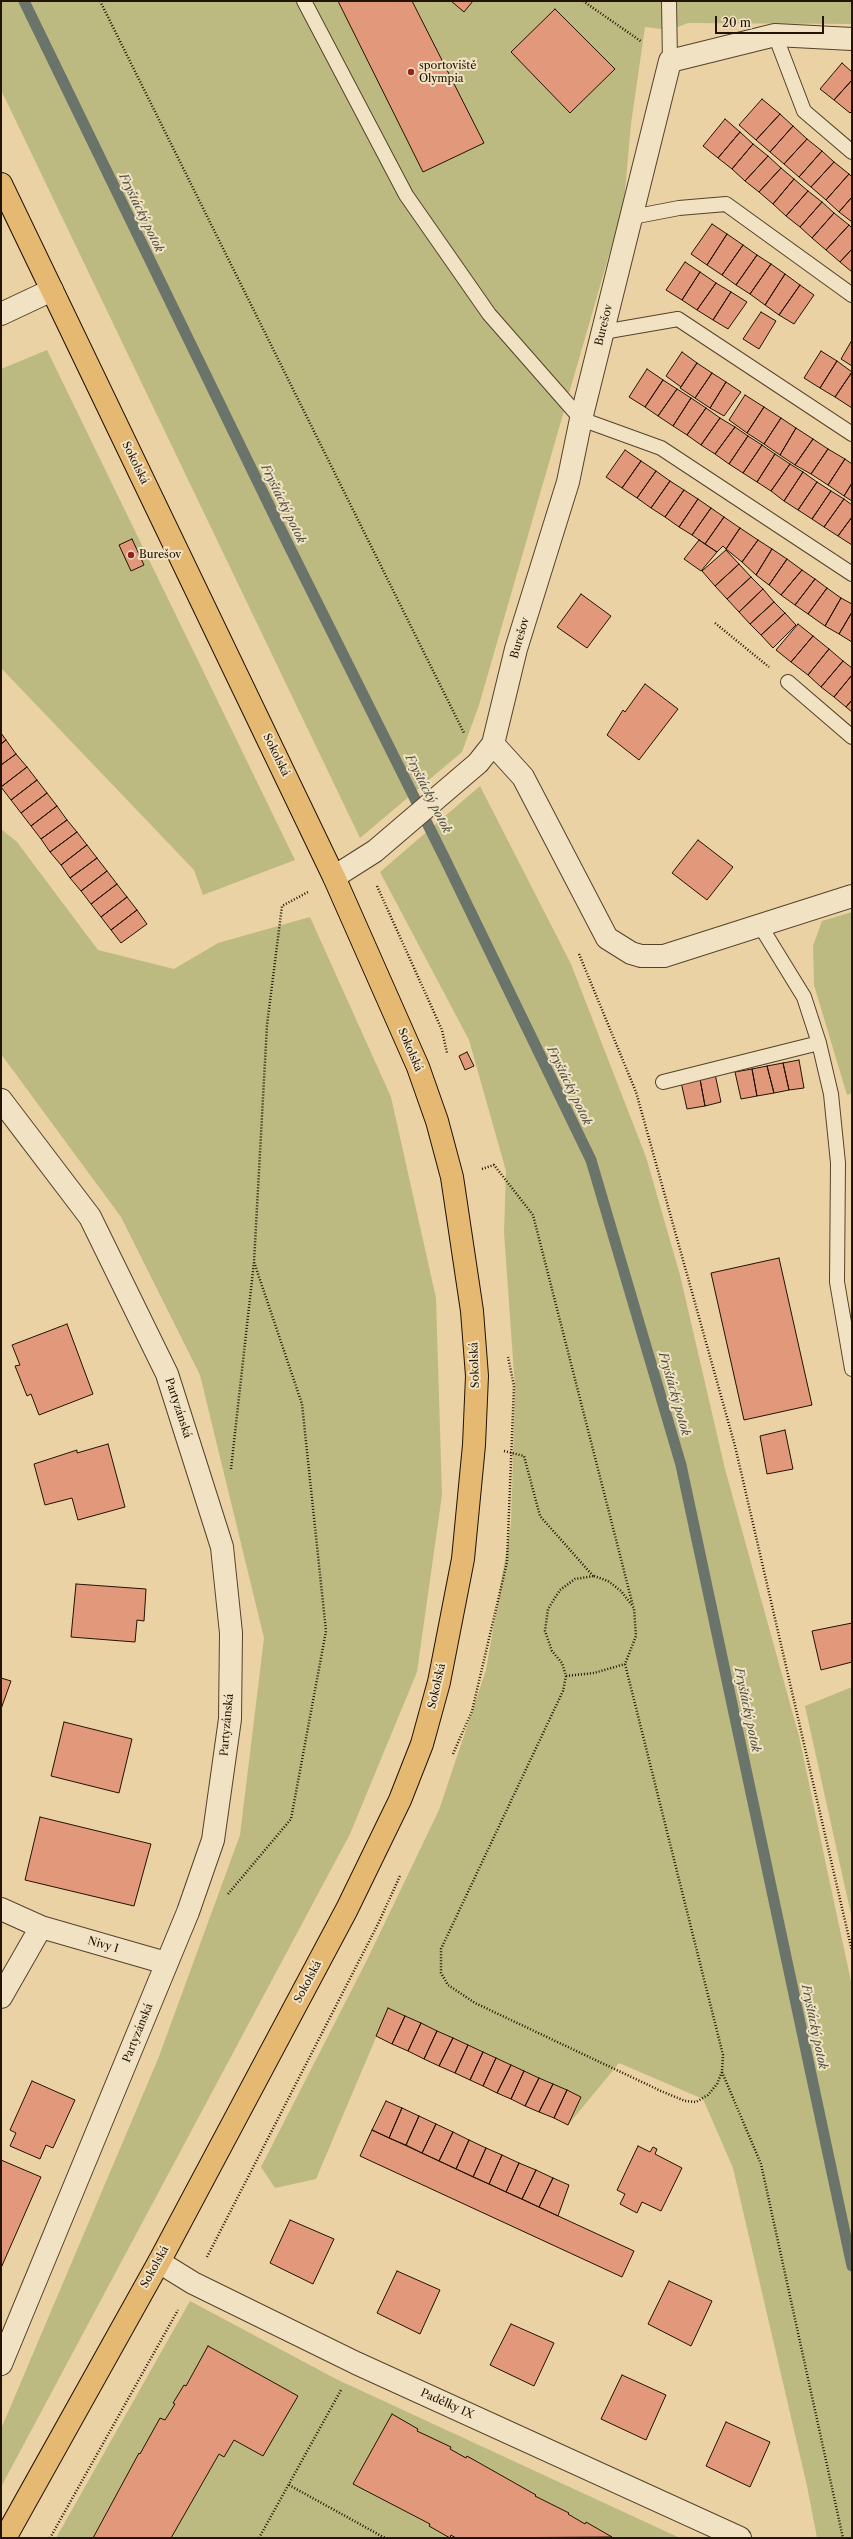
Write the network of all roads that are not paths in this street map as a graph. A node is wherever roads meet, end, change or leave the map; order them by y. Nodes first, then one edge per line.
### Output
1 (304, 1) edge
2 (669, 1) edge
3 (775, 36) junction
4 (852, 38) edge
5 (670, 61) junction
6 (852, 152) edge
7 (1, 184) edge
8 (632, 217) junction
9 (52, 290) junction
10 (852, 295) edge
11 (1, 314) edge
12 (602, 332) junction
13 (581, 419) junction
14 (852, 434) edge
15 (852, 574) edge
16 (788, 682) road end
17 (852, 738) edge
18 (493, 744) junction
19 (334, 877) junction
20 (852, 896) edge
21 (761, 926) junction
22 (819, 1044) junction
23 (663, 1082) dead end
24 (1, 1100) edge
25 (852, 1369) edge
26 (1, 1909) edge
27 (40, 1927) junction
28 (166, 1963) junction
29 (1, 1997) edge
30 (159, 2262) junction
31 (1, 2364) edge
32 (5, 2538) edge
33 (740, 2538) edge

1 - 13 lane
2 - 5 lane
3 - 4 street
3 - 5 street
3 - 6 lane
5 - 8 street, Burešov
7 - 9 main road, Sokolská
8 - 10 lane
8 - 12 street, Burešov
9 - 11 street
9 - 19 main road, Sokolská
12 - 13 street, Burešov
12 - 14 lane
13 - 15 lane
13 - 18 street, Burešov
16 - 17 lane
18 - 19 street, Burešov
18 - 21 street
19 - 30 main road, Sokolská
20 - 21 street
21 - 22 lane
22 - 23 lane
22 - 25 lane
24 - 28 street, Partyzánská
26 - 27 street, Nivy I
27 - 28 street, Nivy I
27 - 29 street
28 - 31 street, Partyzánská
30 - 32 main road, Sokolská
30 - 33 street, Padělky IX

